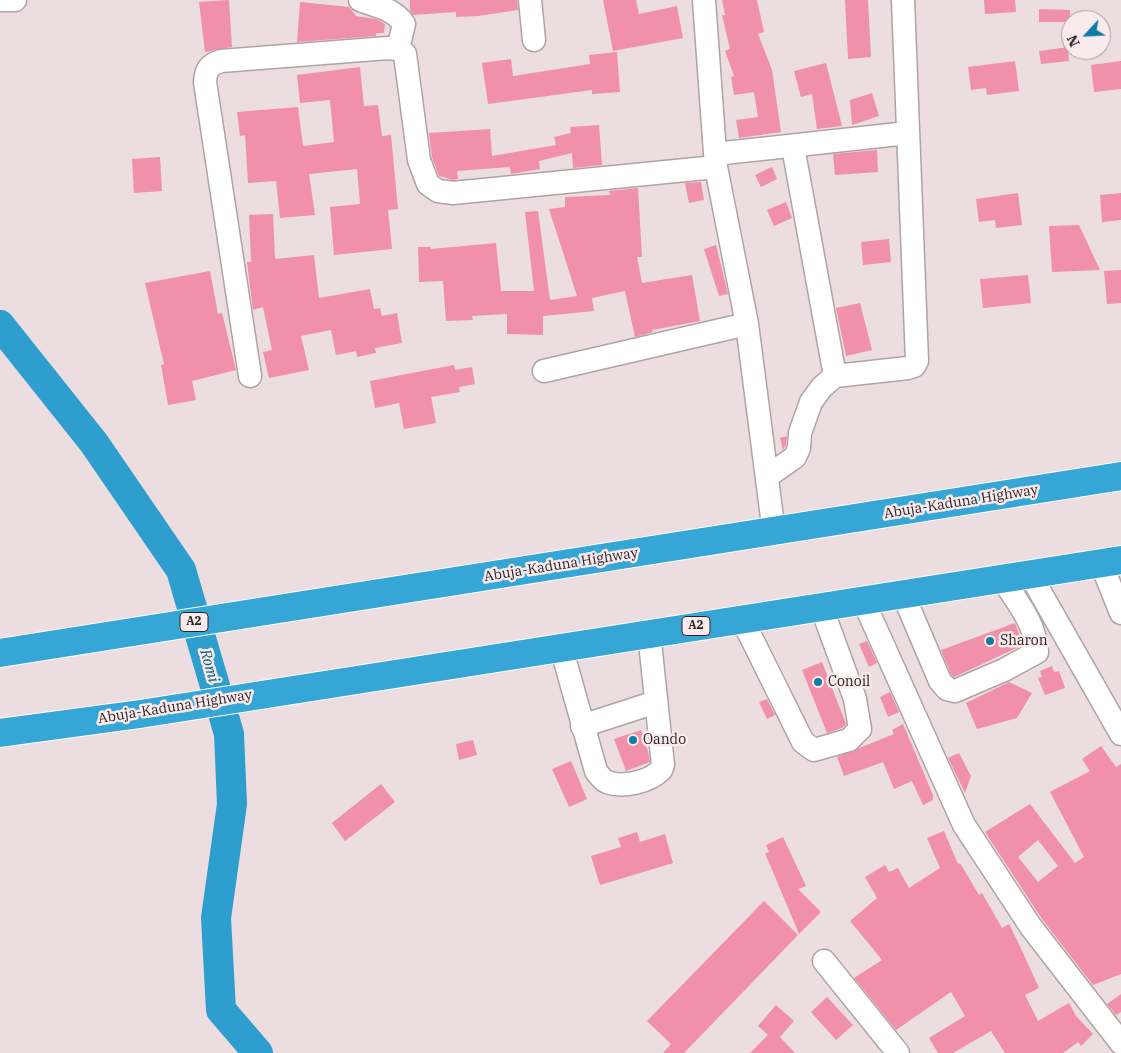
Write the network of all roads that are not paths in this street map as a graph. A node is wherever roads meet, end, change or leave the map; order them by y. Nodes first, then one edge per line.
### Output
1 (0, 0) edge
2 (15, 0) edge
3 (360, 0) edge
4 (530, 0) edge
5 (704, 0) edge
6 (903, 0) edge
7 (534, 40) dead end
8 (398, 49) junction
9 (908, 133) junction
10 (793, 147) junction
11 (715, 160) junction
12 (747, 324) junction
13 (544, 371) dead end
14 (250, 376) dead end
15 (835, 376) junction
16 (768, 476) junction
17 (1121, 476) edge
18 (774, 533) junction
19 (1111, 562) edge
20 (1031, 576) junction
21 (1003, 580) junction
22 (903, 594) junction
23 (863, 600) junction
24 (821, 606) junction
25 (1121, 613) edge
26 (742, 619) junction
27 (649, 633) junction
28 (561, 647) junction
29 (0, 653) edge
30 (656, 702) junction
31 (582, 726) junction
32 (0, 733) edge
33 (1121, 734) edge
34 (824, 961) dead end
35 (1121, 1043) edge
36 (898, 1053) edge

1 - 2 street
3 - 8 street
4 - 7 street
5 - 11 street
6 - 9 street
8 - 11 street
8 - 14 street
9 - 10 street
9 - 15 street
10 - 11 street
10 - 15 street
11 - 12 street
12 - 13 street
12 - 16 street
15 - 16 street
16 - 18 street
17 - 18 highway, Abuja-Kaduna Highway / A2
18 - 29 highway, Abuja-Kaduna Highway / A2
19 - 20 highway, Abuja-Kaduna Highway / A2
19 - 25 street
20 - 21 highway, Abuja-Kaduna Highway / A2
20 - 33 street
21 - 22 highway, Abuja-Kaduna Highway / A2
21 - 22 street
22 - 23 highway, Abuja-Kaduna Highway / A2
23 - 24 highway, Abuja-Kaduna Highway / A2
23 - 35 street
24 - 26 highway, Abuja-Kaduna Highway / A2
24 - 26 street
26 - 27 highway, Abuja-Kaduna Highway / A2
27 - 28 highway, Abuja-Kaduna Highway / A2
27 - 30 street
28 - 31 street
28 - 32 highway, Abuja-Kaduna Highway / A2
30 - 31 street
30 - 31 street
34 - 36 street

